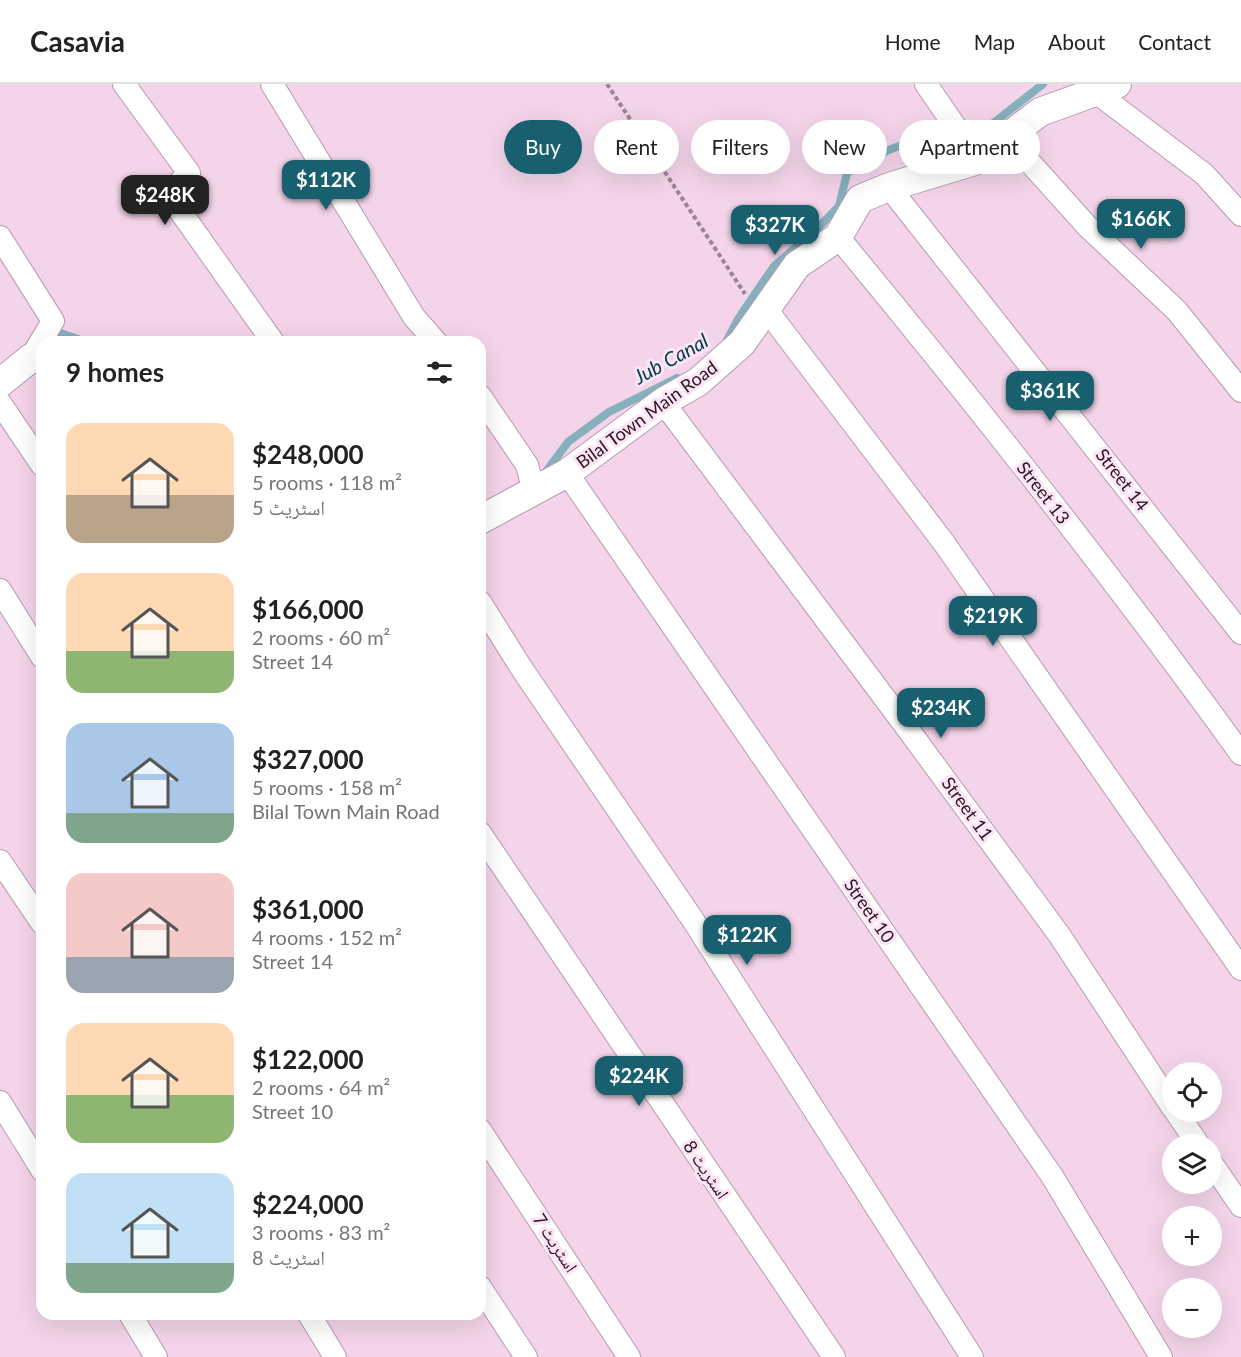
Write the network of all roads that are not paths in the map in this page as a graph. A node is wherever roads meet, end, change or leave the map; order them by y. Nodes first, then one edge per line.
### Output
1 (124, 84) edge
2 (272, 84) edge
3 (926, 84) edge
4 (1107, 88) edge
5 (951, 120) edge
6 (1031, 120) edge
7 (932, 174) edge
8 (1040, 174) edge
9 (890, 187) junction
10 (1241, 215) edge
11 (0, 237) edge
12 (838, 237) junction
13 (764, 313) junction
14 (46, 336) edge
15 (269, 336) edge
16 (431, 336) edge
17 (36, 358) edge
18 (1, 385) edge
19 (1241, 391) edge
20 (663, 402) junction
21 (486, 405) edge
22 (36, 453) edge
23 (567, 472) junction
24 (534, 492) junction
25 (486, 517) edge
26 (0, 590) edge
27 (486, 612) edge
28 (1241, 633) edge
29 (36, 647) edge
30 (1241, 754) edge
31 (486, 842) edge
32 (0, 861) edge
33 (36, 914) edge
34 (1241, 969) edge
35 (1162, 1091) edge
36 (0, 1102) edge
37 (486, 1139) edge
38 (36, 1160) edge
39 (1222, 1178) edge
40 (1241, 1206) edge
41 (486, 1296) edge
42 (134, 1320) edge
43 (313, 1320) edge
44 (156, 1357) edge
45 (335, 1357) edge
46 (526, 1357) edge
47 (629, 1357) edge
48 (834, 1357) edge
49 (972, 1357) edge
50 (1161, 1357) edge

1 - 15 street
2 - 16 street
3 - 5 street
4 - 6 street, Bilal Town Main Road
4 - 10 street
7 - 9 street, Bilal Town Main Road
8 - 19 street
9 - 12 street, Bilal Town Main Road
9 - 28 street, Street 14
11 - 14 street
12 - 13 street, Bilal Town Main Road
12 - 30 street, Street 13
13 - 20 street, Bilal Town Main Road
13 - 34 street
17 - 18 street
18 - 22 street
20 - 23 street, Bilal Town Main Road
20 - 35 street, Street 11
21 - 24 street
23 - 24 street, Bilal Town Main Road
23 - 50 street, Street 10
24 - 25 street, Bilal Town Main Road
26 - 29 street
27 - 49 street
31 - 48 street, اسٹریٹ 8
32 - 33 street
36 - 38 street
37 - 47 street, اسٹریٹ 7
39 - 40 street
41 - 46 street
42 - 44 street
43 - 45 street

